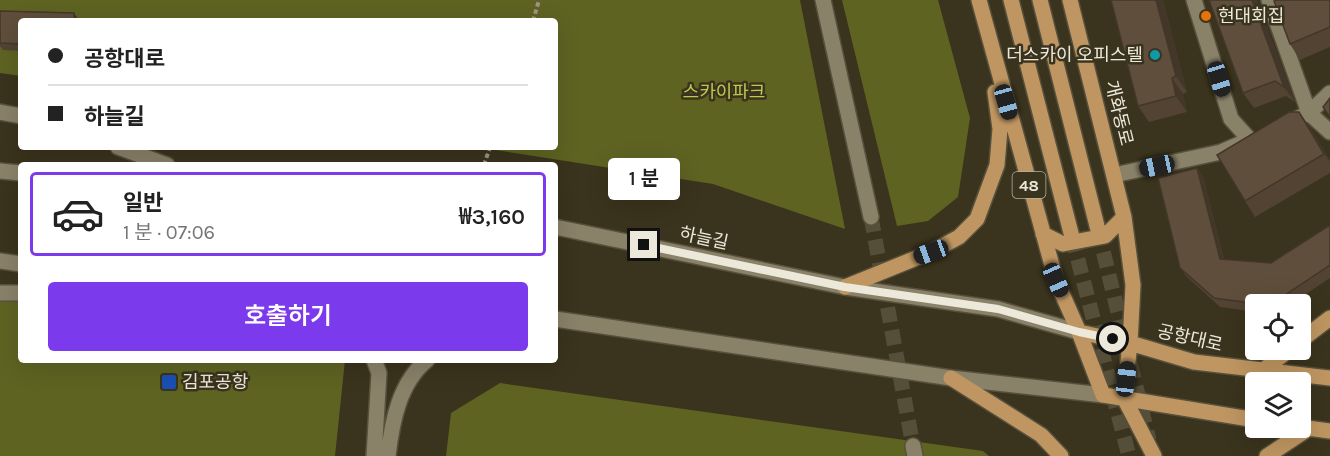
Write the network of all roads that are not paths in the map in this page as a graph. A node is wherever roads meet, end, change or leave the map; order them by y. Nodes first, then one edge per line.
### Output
1 (823, 0) edge
2 (979, 0) edge
3 (1011, 0) edge
4 (1040, 0) edge
5 (1070, 0) edge
6 (1194, 0) edge
7 (1269, 0) edge
8 (987, 36) junction
9 (1330, 93) edge
10 (0, 112) edge
11 (1309, 114) junction
12 (18, 115) edge
13 (1330, 132) edge
14 (1259, 136) junction
15 (126, 150) edge
16 (159, 162) edge
17 (0, 171) edge
18 (18, 172) edge
19 (1114, 175) junction
20 (871, 217) tunnel mouth
21 (1125, 217) junction
22 (558, 228) edge
23 (1098, 230) tunnel mouth
24 (1043, 234) junction
25 (1072, 237) tunnel mouth
26 (0, 261) edge
27 (18, 264) edge
28 (845, 287) junction
29 (0, 293) edge
30 (18, 293) edge
31 (1330, 318) edge
32 (558, 319) edge
33 (1079, 332) junction
34 (1311, 333) edge
35 (1130, 343) junction
36 (1276, 360) edge
37 (375, 363) edge
38 (424, 363) edge
39 (1262, 371) junction
40 (951, 378) junction
41 (1330, 378) edge
42 (1103, 395) junction
43 (1124, 398) junction
44 (1245, 418) edge
45 (1311, 429) edge
46 (1330, 431) edge
47 (1291, 438) edge
48 (374, 456) edge
49 (388, 456) edge
50 (1061, 456) edge
51 (1154, 456) edge
52 (1267, 456) edge

1 - 20 street
2 - 8 main road, 48
3 - 25 main road
4 - 23 main road
5 - 19 main road, 개화동로
6 - 14 street
7 - 11 street
8 - 24 main road, 48
8 - 28 main road
9 - 11 street
10 - 12 street
11 - 13 street
11 - 14 street
14 - 19 street
15 - 16 street
17 - 18 street
19 - 21 main road, 개화동로
21 - 24 main road
21 - 35 main road, 개화동로
22 - 28 street, 하늘길
24 - 33 main road, 48
26 - 27 street
28 - 33 street, 하늘길
29 - 30 street
31 - 34 main road
32 - 40 street
33 - 35 main road, 공항대로
33 - 42 main road
35 - 39 main road, 공항대로
35 - 43 main road, 개화동로
36 - 39 main road
37 - 48 street
38 - 49 street
39 - 41 main road, 공항대로
40 - 42 street
40 - 50 main road
42 - 43 main road
43 - 44 main road
43 - 51 main road
45 - 46 main road
47 - 52 main road

